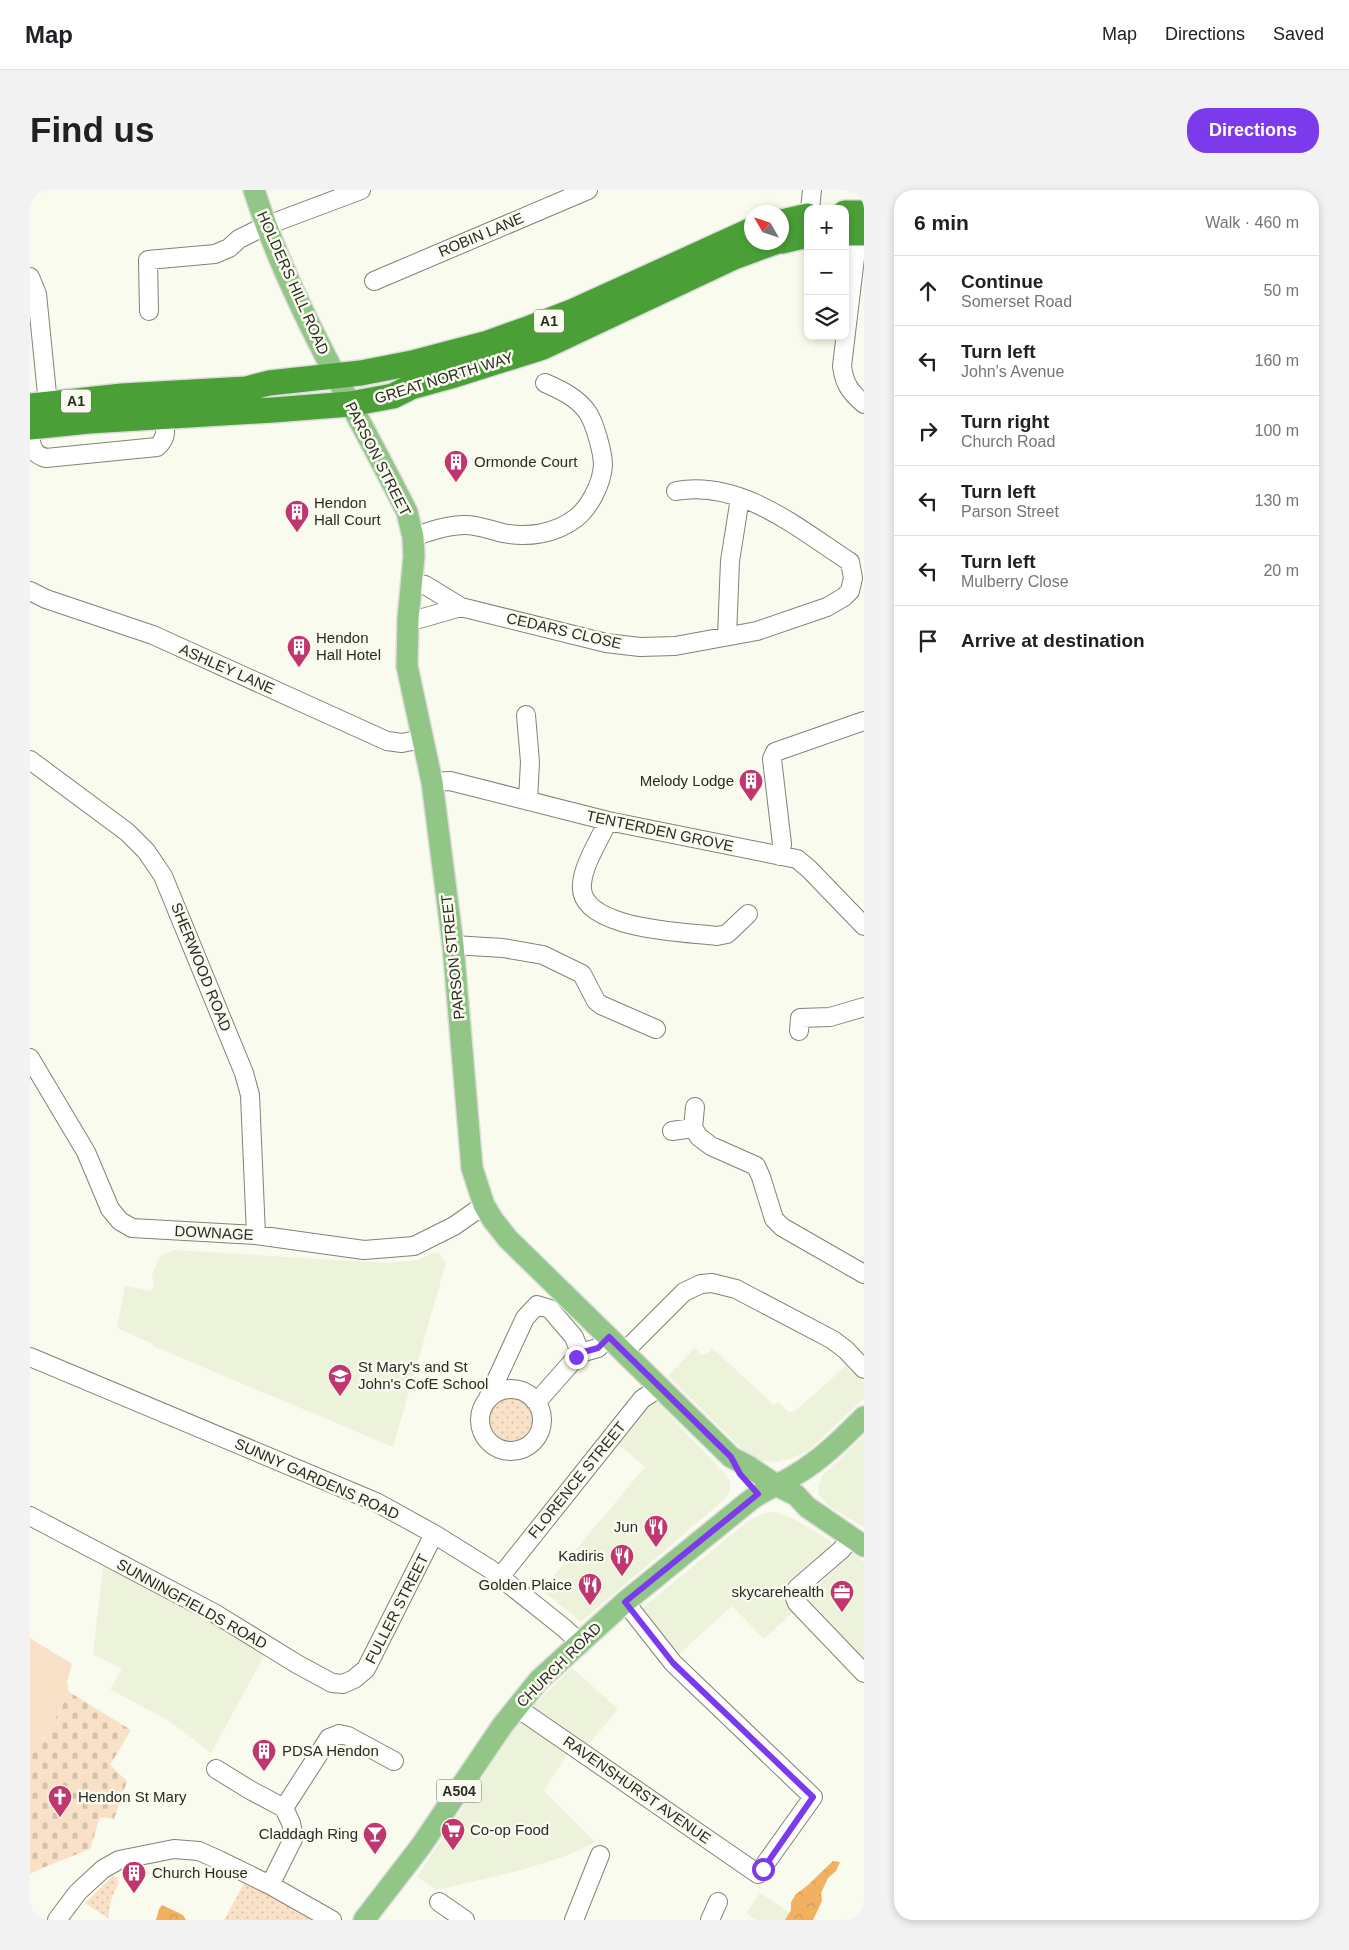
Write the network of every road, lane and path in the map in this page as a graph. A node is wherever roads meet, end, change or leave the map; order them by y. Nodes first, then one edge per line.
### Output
1 (254, 190) edge
2 (361, 190) edge
3 (588, 190) edge
4 (812, 190) edge
5 (810, 205) edge
6 (804, 217) edge
7 (789, 220) edge
8 (265, 226) junction
9 (857, 231) edge
10 (744, 234) edge
11 (804, 236) edge
12 (789, 239) edge
13 (753, 250) edge
14 (30, 277) edge
15 (374, 281) dead end
16 (149, 311) dead end
17 (545, 384) dead end
18 (343, 390) junction
19 (864, 404) edge
20 (39, 405) edge
21 (164, 416) junction
22 (30, 426) edge
23 (30, 436) edge
24 (676, 491) dead end
25 (740, 498) junction
26 (413, 536) junction
27 (412, 582) junction
28 (30, 591) edge
29 (461, 607) junction
30 (408, 619) junction
31 (728, 636) junction
32 (526, 715) dead end
33 (864, 721) edge
34 (422, 739) junction
35 (30, 760) edge
36 (432, 782) junction
37 (528, 800) junction
38 (608, 821) junction
39 (780, 856) junction
40 (748, 914) dead end
41 (864, 926) edge
42 (453, 945) junction
43 (864, 1007) edge
44 (798, 1019) dead end
45 (656, 1029) dead end
46 (30, 1058) edge
47 (695, 1107) dead end
48 (693, 1128) junction
49 (672, 1131) dead end
50 (484, 1205) junction
51 (256, 1235) junction
52 (864, 1274) edge
53 (609, 1337) junction
54 (624, 1352) junction
55 (580, 1353) junction
56 (30, 1358) edge
57 (864, 1369) edge
58 (659, 1388) junction
59 (488, 1398) junction
60 (534, 1400) junction
61 (864, 1417) edge
62 (812, 1464) junction
63 (767, 1489) junction
64 (807, 1507) junction
65 (30, 1516) edge
66 (434, 1534) junction
67 (857, 1542) edge
68 (500, 1577) junction
69 (625, 1602) junction
70 (579, 1642) junction
71 (864, 1673) edge
72 (354, 1679) joint
73 (516, 1707) junction
74 (394, 1761) dead end
75 (216, 1769) dead end
76 (284, 1808) junction
77 (600, 1856) dead end
78 (270, 1885) junction
79 (440, 1902) dead end
80 (718, 1902) dead end
81 (56, 1920) edge
82 (332, 1920) edge
83 (364, 1920) edge
84 (465, 1920) edge
85 (574, 1920) edge
86 (710, 1920) edge

1 - 8 main road, HOLDERS HILL ROAD
2 - 8 street
3 - 15 street, ROBIN LANE
4 - 5 street
6 - 7 highway
8 - 16 street
8 - 18 main road, HOLDERS HILL ROAD
9 - 19 street
10 - 18 highway, GREAT NORTH WAY / A1
11 - 12 highway
13 - 18 highway, GREAT NORTH WAY / A1
14 - 20 street
17 - 26 street
18 - 20 highway, GREAT NORTH WAY / A1
18 - 21 highway, GREAT NORTH WAY / A1
18 - 26 main road, PARSON STREET
21 - 22 highway, GREAT NORTH WAY / A1
21 - 23 street
24 - 25 street, CEDARS CLOSE
25 - 31 street
25 - 31 street, CEDARS CLOSE
26 - 27 main road, PARSON STREET
27 - 29 street, CEDARS CLOSE
27 - 30 main road, PARSON STREET
28 - 34 street, ASHLEY LANE
29 - 30 street, CEDARS CLOSE
29 - 31 street, CEDARS CLOSE
30 - 34 main road, PARSON STREET
32 - 37 street
33 - 39 street
34 - 36 main road, PARSON STREET
35 - 51 street, SHERWOOD ROAD
36 - 37 street, TENTERDEN GROVE
36 - 42 main road, PARSON STREET
37 - 38 street, TENTERDEN GROVE
38 - 39 street, TENTERDEN GROVE
38 - 40 street
39 - 41 street, TENTERDEN GROVE
42 - 45 street
42 - 50 main road, PARSON STREET
43 - 44 street
46 - 51 street, DOWNAGE
47 - 48 street
48 - 49 street
48 - 52 street
50 - 51 street, DOWNAGE
50 - 53 main road, PARSON STREET
53 - 54 main road, PARSON STREET
53 - 55 street
54 - 57 street
54 - 58 main road, PARSON STREET
55 - 59 street
55 - 60 street
56 - 66 street, SUNNY GARDENS ROAD
58 - 63 main road, PARSON STREET
58 - 68 street, FLORENCE STREET
59 - 60 street
59 - 60 street
61 - 62 main road, A504
62 - 63 main road, A504
62 - 64 main road
63 - 64 main road
63 - 69 main road, CHURCH ROAD / A504
64 - 67 main road
65 - 72 street, SUNNINGFIELDS ROAD
66 - 68 street, SUNNY GARDENS ROAD
66 - 72 street, FULLER STREET
67 - 71 street
68 - 70 street, SUNNY GARDENS ROAD
69 - 70 main road, CHURCH ROAD / A504
69 - 73 street, RAVENSHURST AVENUE
70 - 73 main road, CHURCH ROAD / A504
73 - 83 main road, CHURCH ROAD / A504
74 - 76 street
75 - 76 street
76 - 78 street
77 - 85 street
78 - 81 street
78 - 82 street
79 - 84 street
80 - 86 street

